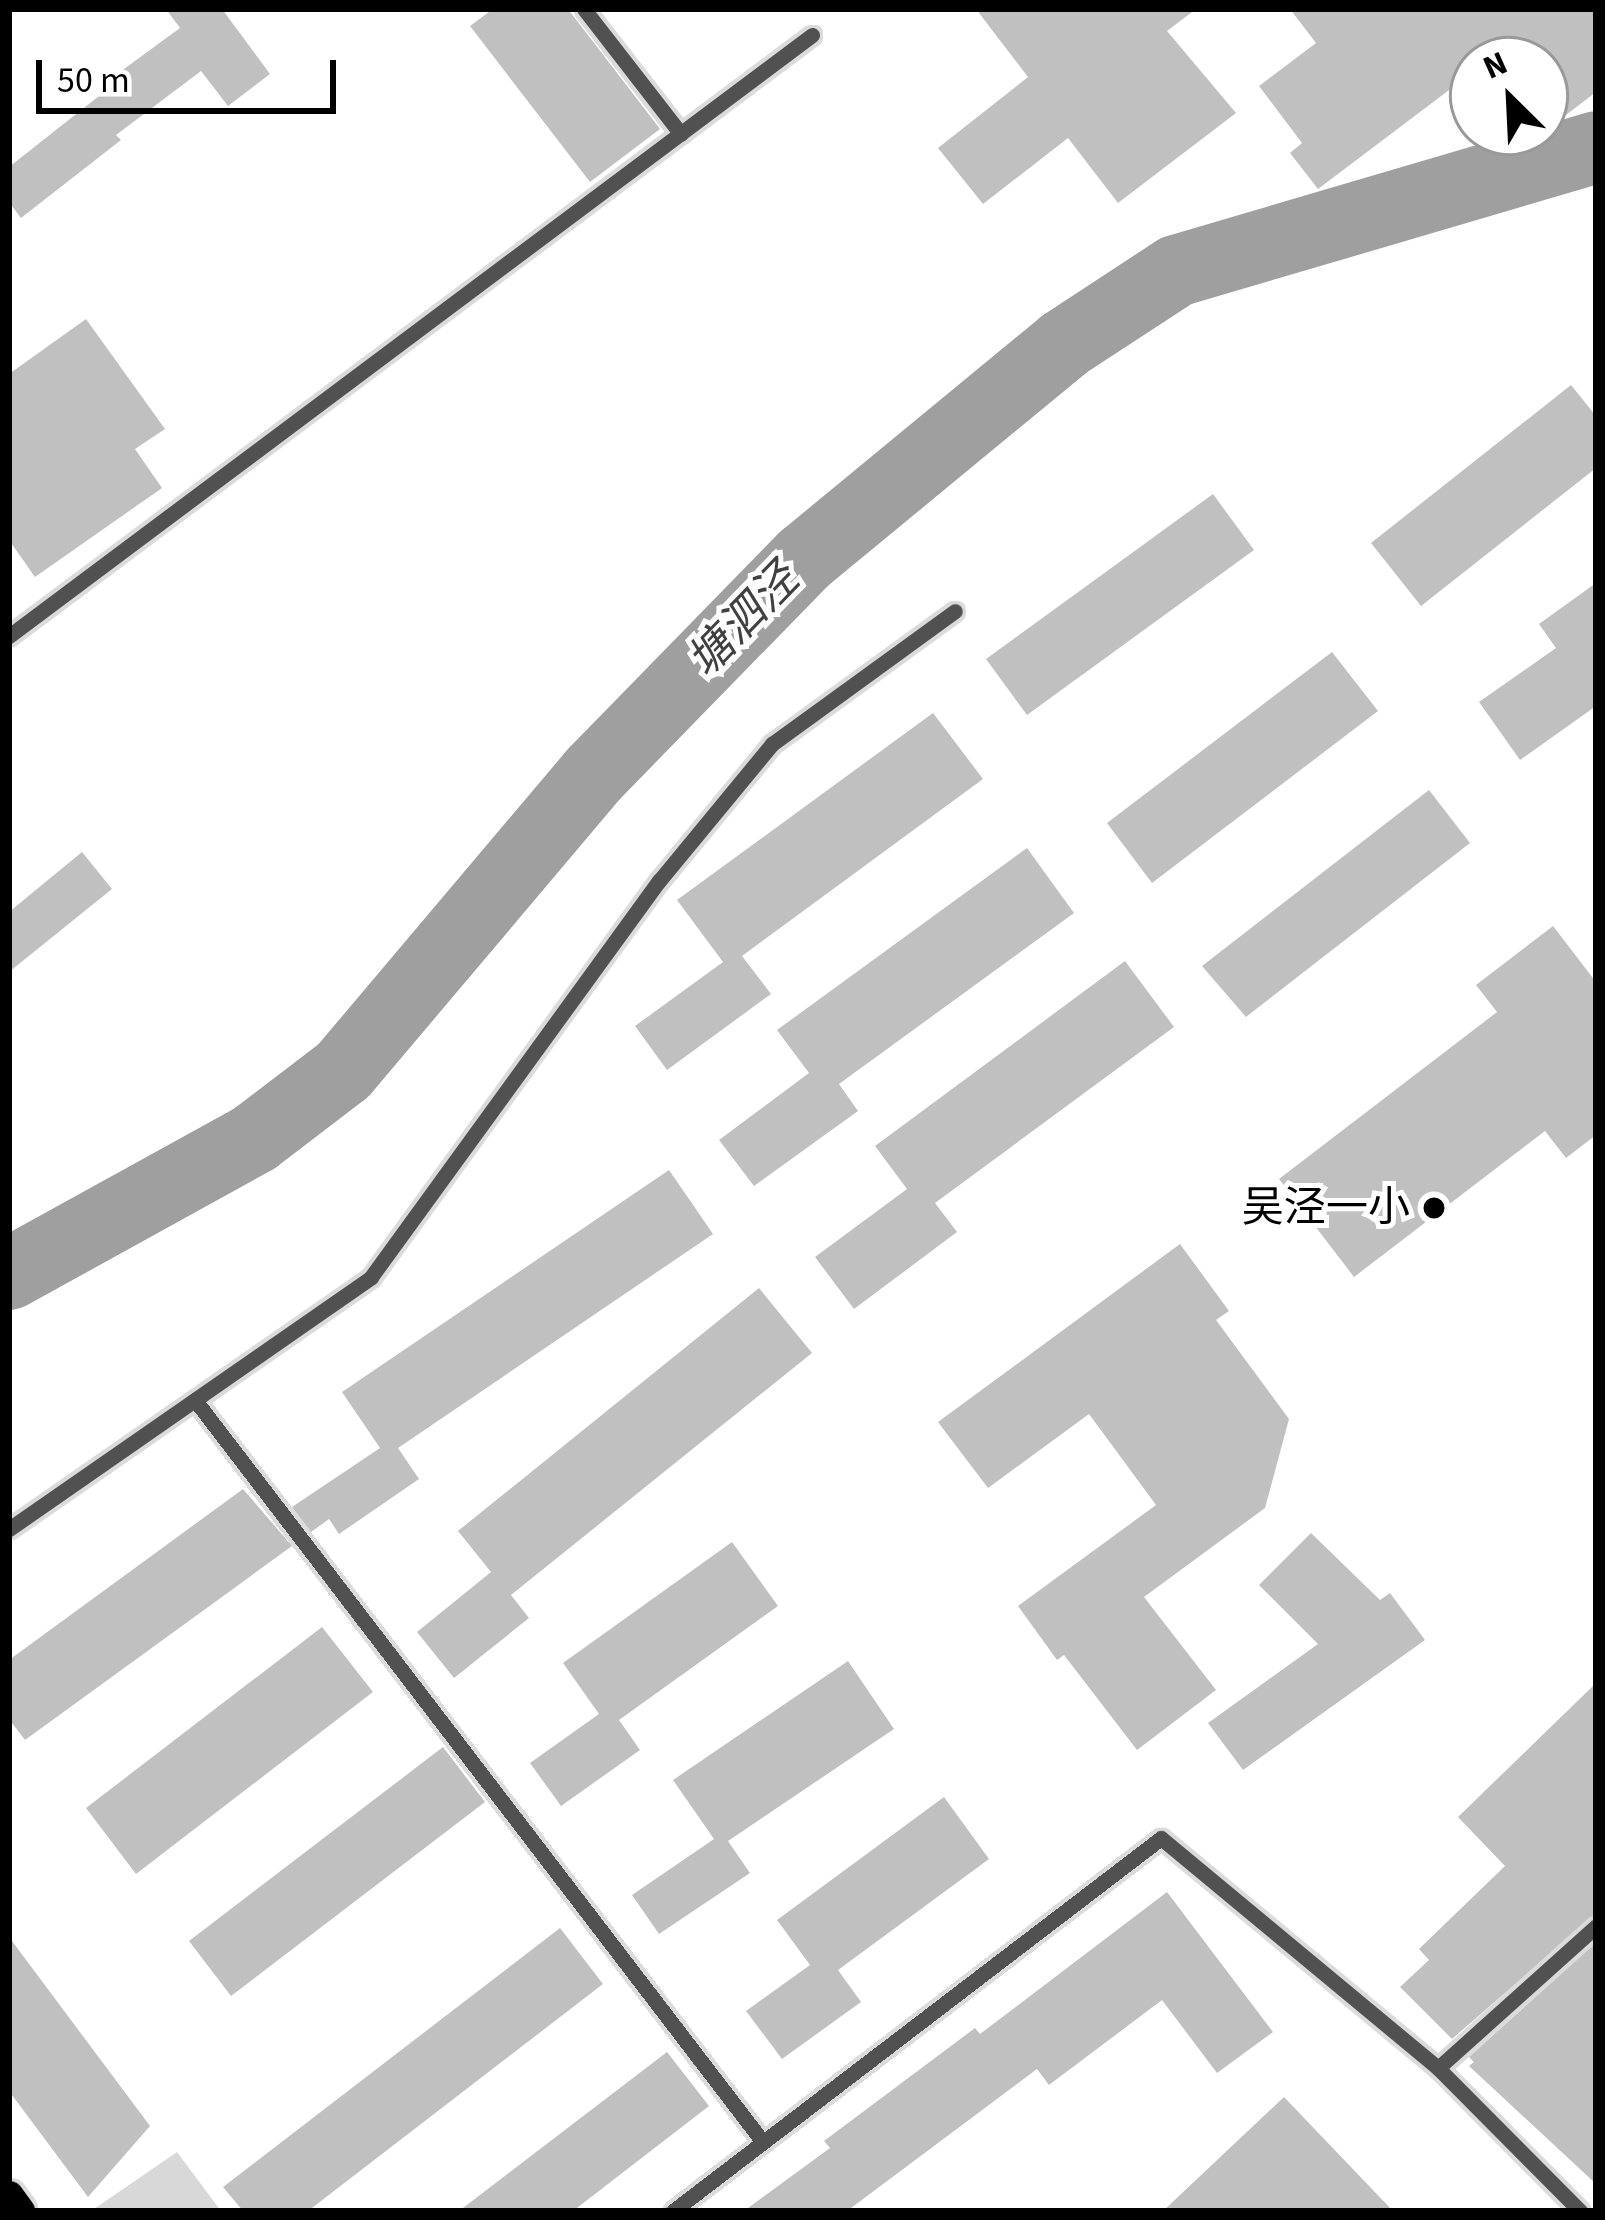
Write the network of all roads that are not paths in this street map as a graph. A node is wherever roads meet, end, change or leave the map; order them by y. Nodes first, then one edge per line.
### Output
1 (584, 9) edge
2 (812, 35) dead end
3 (681, 134) junction
4 (955, 611) dead end
5 (9, 636) edge
6 (195, 1400) junction
7 (9, 1529) edge
8 (1596, 1926) edge
9 (1438, 2068) junction
10 (763, 2142) junction
11 (9, 2196) edge
12 (20, 2211) edge
13 (673, 2211) edge
14 (1580, 2211) edge

1 - 3 lane
2 - 3 lane
3 - 5 lane
4 - 6 lane
6 - 7 lane
6 - 10 lane
8 - 9 lane
9 - 10 lane
9 - 14 lane
10 - 13 lane
11 - 12 main road

